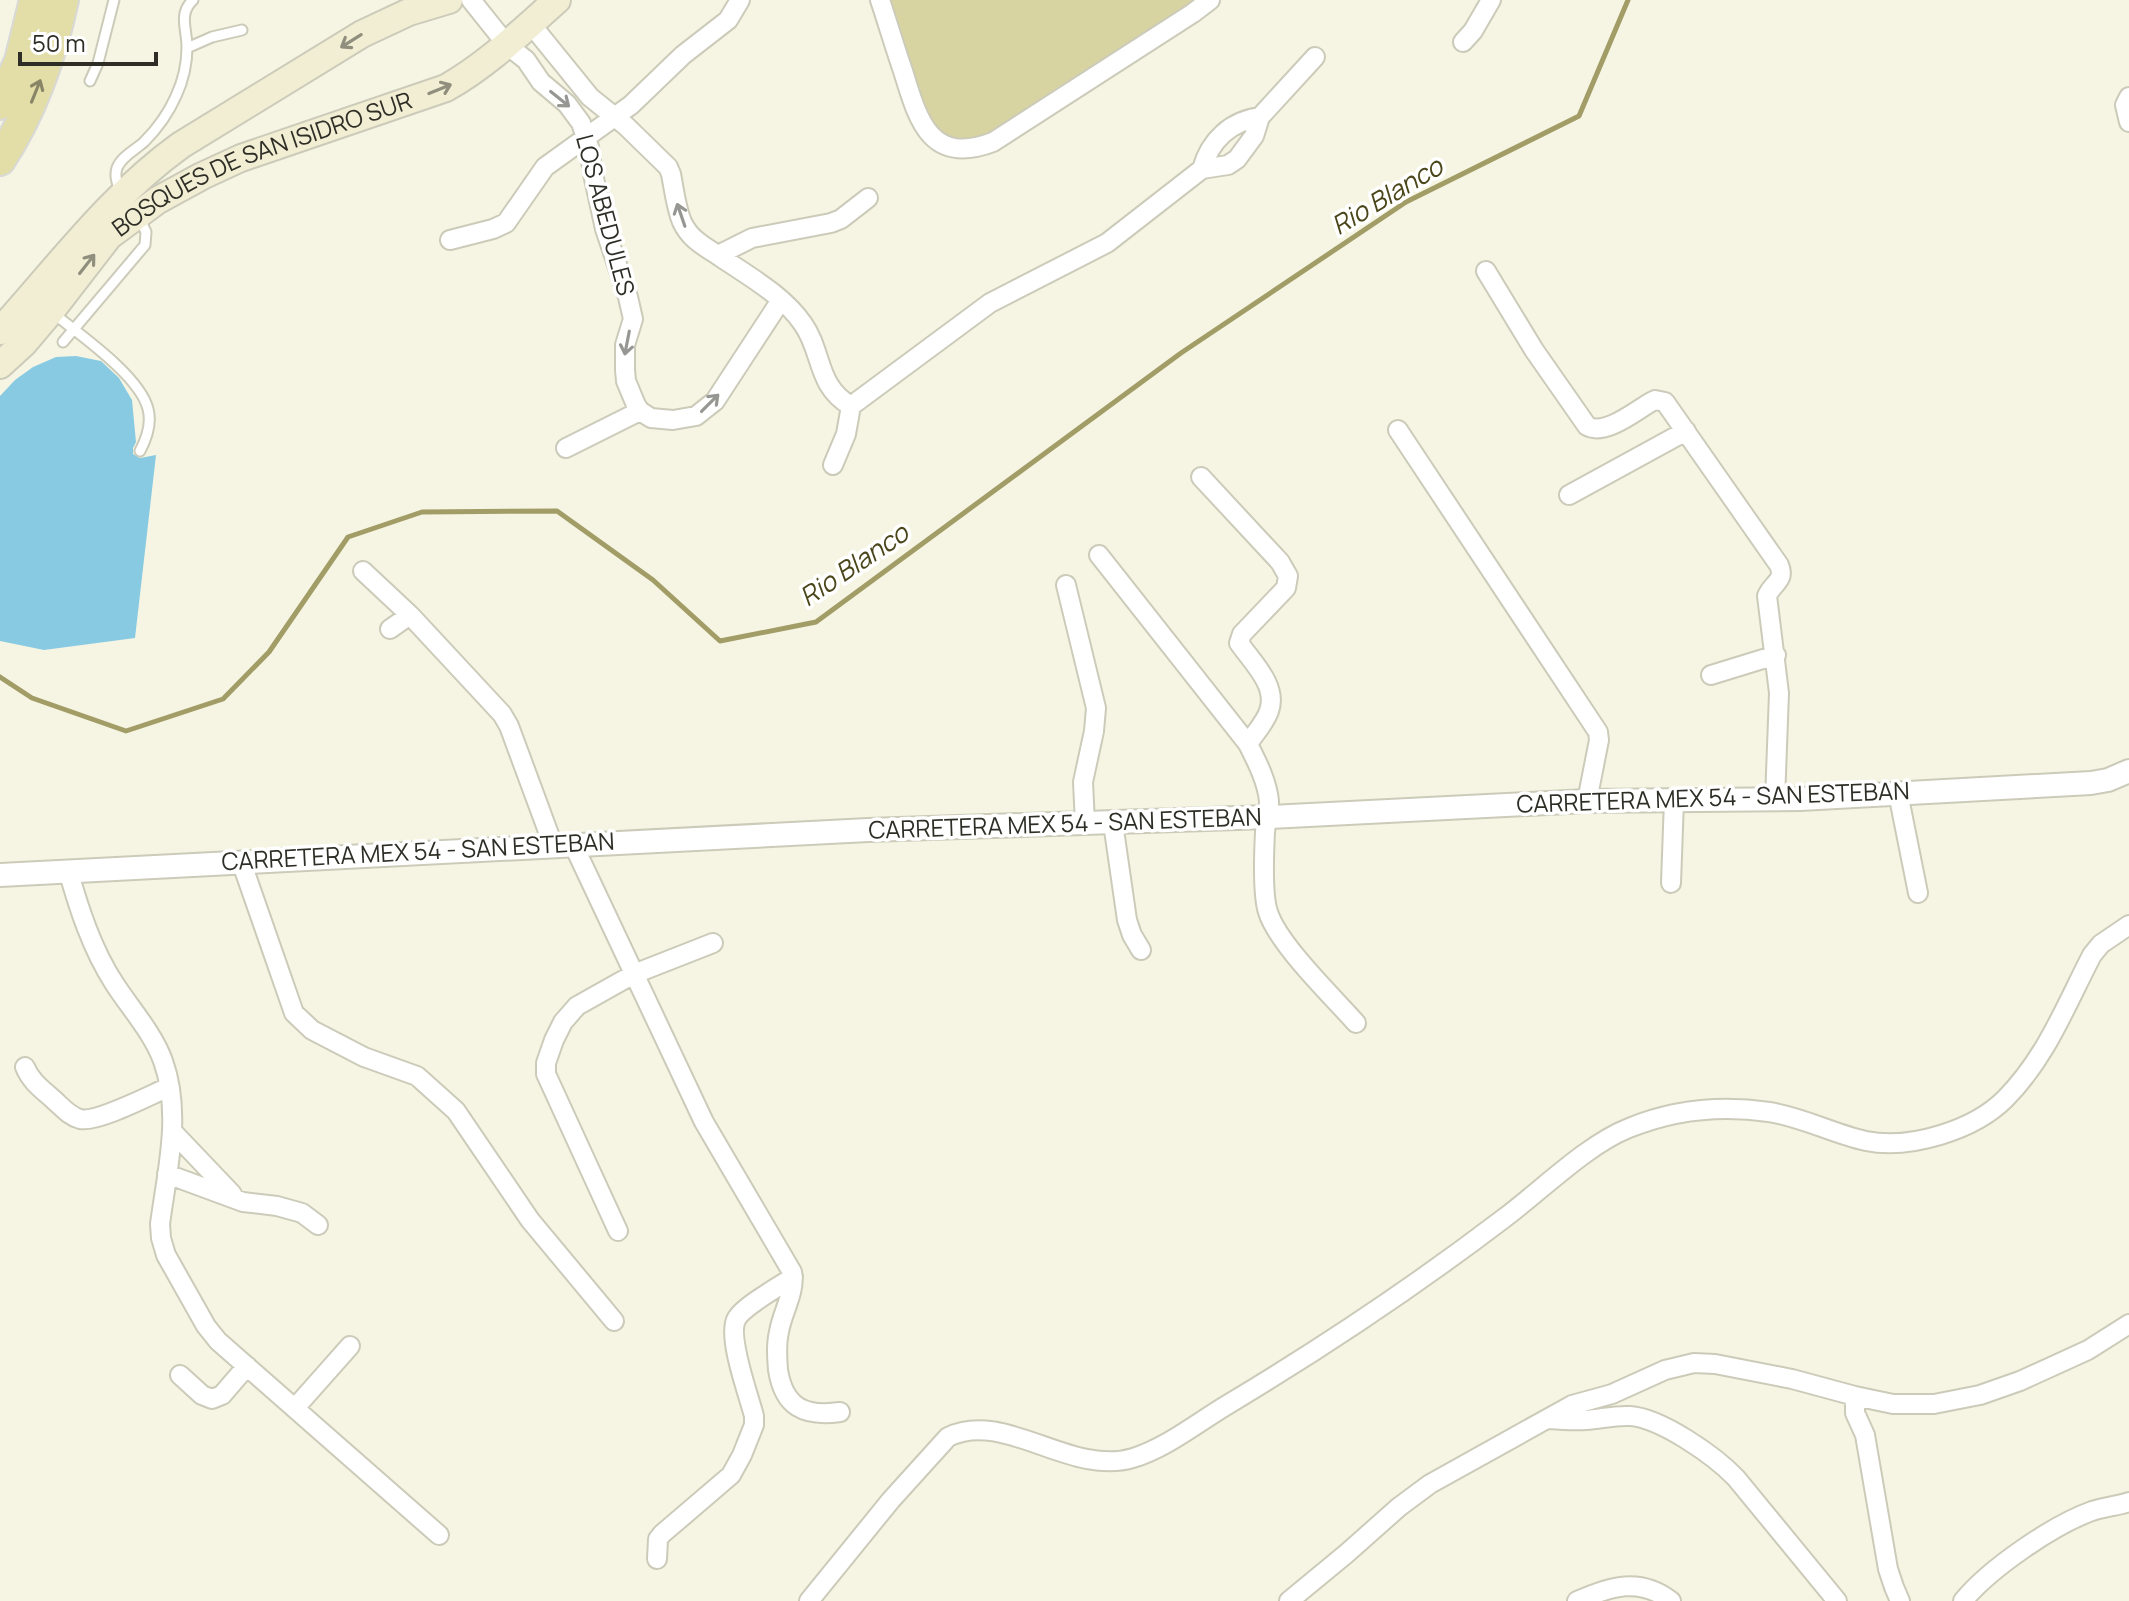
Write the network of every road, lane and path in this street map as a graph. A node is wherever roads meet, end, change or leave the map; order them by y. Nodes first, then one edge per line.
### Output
1 (35, 0) edge
2 (63, 0) edge
3 (114, 0) edge
4 (193, 0) edge
5 (471, 0) edge
6 (557, 0) edge
7 (740, 0) edge
8 (880, 0) edge
9 (1210, 0) edge
10 (1491, 0) edge
11 (439, 1) edge
12 (530, 23) junction
13 (242, 30) dead end
14 (1463, 42) dead end
15 (507, 45) junction
16 (187, 48) junction
17 (1315, 57) dead end
18 (90, 81) dead end
19 (2129, 97) edge
20 (0, 104) edge
21 (1260, 117) junction
22 (615, 118) junction
23 (223, 120) junction
24 (2129, 122) edge
25 (586, 138) junction
26 (241, 158) junction
27 (0, 160) edge
28 (1202, 169) junction
29 (868, 198) dead end
30 (129, 204) junction
31 (450, 240) dead end
32 (718, 255) junction
33 (1486, 271) dead end
34 (781, 300) junction
35 (42, 303) junction
36 (74, 330) junction
37 (0, 331) edge
38 (63, 342) dead end
39 (0, 365) edge
40 (851, 406) junction
41 (640, 411) junction
42 (1398, 430) dead end
43 (1686, 431) junction
44 (566, 448) dead end
45 (140, 451) dead end
46 (833, 465) dead end
47 (1201, 477) dead end
48 (1569, 495) dead end
49 (1099, 555) dead end
50 (363, 571) dead end
51 (1066, 585) dead end
52 (410, 615) junction
53 (390, 629) dead end
54 (1776, 655) junction
55 (1711, 675) dead end
56 (1248, 744) junction
57 (2129, 771) edge
58 (1898, 793) junction
59 (1674, 800) junction
60 (1775, 800) junction
61 (1587, 801) junction
62 (1268, 817) junction
63 (1113, 823) junction
64 (1085, 824) junction
65 (563, 845) junction
66 (241, 861) junction
67 (68, 870) junction
68 (0, 875) edge
69 (1671, 883) dead end
70 (1918, 893) dead end
71 (2129, 925) edge
72 (713, 943) dead end
73 (1141, 950) dead end
74 (634, 974) junction
75 (1356, 1023) dead end
76 (25, 1067) dead end
77 (169, 1087) junction
78 (172, 1131) junction
79 (167, 1174) junction
80 (237, 1199) junction
81 (318, 1225) dead end
82 (618, 1231) dead end
83 (793, 1277) junction
84 (614, 1321) dead end
85 (2129, 1324) edge
86 (350, 1346) dead end
87 (247, 1366) junction
88 (180, 1375) dead end
89 (1855, 1396) junction
90 (295, 1408) junction
91 (840, 1412) dead end
92 (1546, 1419) junction
93 (2129, 1502) edge
94 (439, 1535) dead end
95 (657, 1559) dead end
96 (809, 1601) edge
97 (1289, 1601) edge
98 (1577, 1601) edge
99 (1671, 1601) edge
100 (1837, 1601) edge
101 (1900, 1601) edge
102 (1963, 1601) edge

1 - 20 main road
27 -> 2 main road
3 - 18 lane
4 - 16 lane
5 - 15 street, LOS ABEDULES
6 - 12 main road, BOSQUES DE SAN ISIDRO SUR
7 - 22 street
8 - 9 street
10 - 14 street
11 -> 23 main road, BOSQUES DE SAN ISIDRO SUR
12 - 15 main road, BOSQUES DE SAN ISIDRO SUR
12 - 22 street, LOS ABEDULES
13 - 16 lane
15 -> 25 street, LOS ABEDULES
26 -> 15 main road, BOSQUES DE SAN ISIDRO SUR
16 - 30 lane
17 - 21 street
19 - 24 street
21 - 28 street
21 - 28 street
22 - 25 street
32 -> 22 street, LOS ABEDULES
23 - 26 main road
23 - 30 main road, BOSQUES DE SAN ISIDRO SUR
25 - 31 street
25 -> 41 street, LOS ABEDULES
26 - 30 main road, BOSQUES DE SAN ISIDRO SUR
28 - 40 street
29 - 32 street
30 - 35 main road, BOSQUES DE SAN ISIDRO SUR
30 - 36 lane
32 - 34 street, LOS ABEDULES
33 - 43 street
34 - 40 street, LOS ABEDULES
41 -> 34 street
35 - 36 lane
35 - 37 main road, BOSQUES DE SAN ISIDRO SUR
35 - 39 main road, BOSQUES DE SAN ISIDRO SUR
36 - 38 lane
36 - 45 lane
40 - 46 street
41 - 44 street
42 - 61 street
43 - 48 street
43 - 54 street
47 - 56 street
49 - 56 street
50 - 52 street
51 - 64 street
52 - 53 street
52 - 65 street
54 - 55 street
54 - 60 street
56 - 62 street
57 - 58 street, CARRETERA MEX 54 - SAN ESTEBAN
58 - 60 street, CARRETERA MEX 54 - SAN ESTEBAN
58 - 70 street
59 - 60 street, CARRETERA MEX 54 - SAN ESTEBAN
59 - 61 street, CARRETERA MEX 54 - SAN ESTEBAN
59 - 69 street
61 - 62 street, CARRETERA MEX 54 - SAN ESTEBAN
62 - 63 street, CARRETERA MEX 54 - SAN ESTEBAN
62 - 75 street
63 - 64 street, CARRETERA MEX 54 - SAN ESTEBAN
63 - 73 street
64 - 65 street, CARRETERA MEX 54 - SAN ESTEBAN
65 - 66 street, CARRETERA MEX 54 - SAN ESTEBAN
65 - 74 street
66 - 67 street, CARRETERA MEX 54 - SAN ESTEBAN
66 - 84 street
67 - 68 street, CARRETERA MEX 54 - SAN ESTEBAN
67 - 77 street
71 - 96 street
72 - 74 street
74 - 82 street
74 - 83 street
76 - 77 street
77 - 78 street
78 - 79 street
78 - 80 street
79 - 80 street
79 - 87 street
80 - 81 street
83 - 91 street
83 - 95 street
85 - 89 street
86 - 90 street
87 - 88 street
87 - 90 street
89 - 92 street
89 - 101 street
90 - 94 street
92 - 97 street
92 - 100 street
93 - 102 street
98 - 99 street

